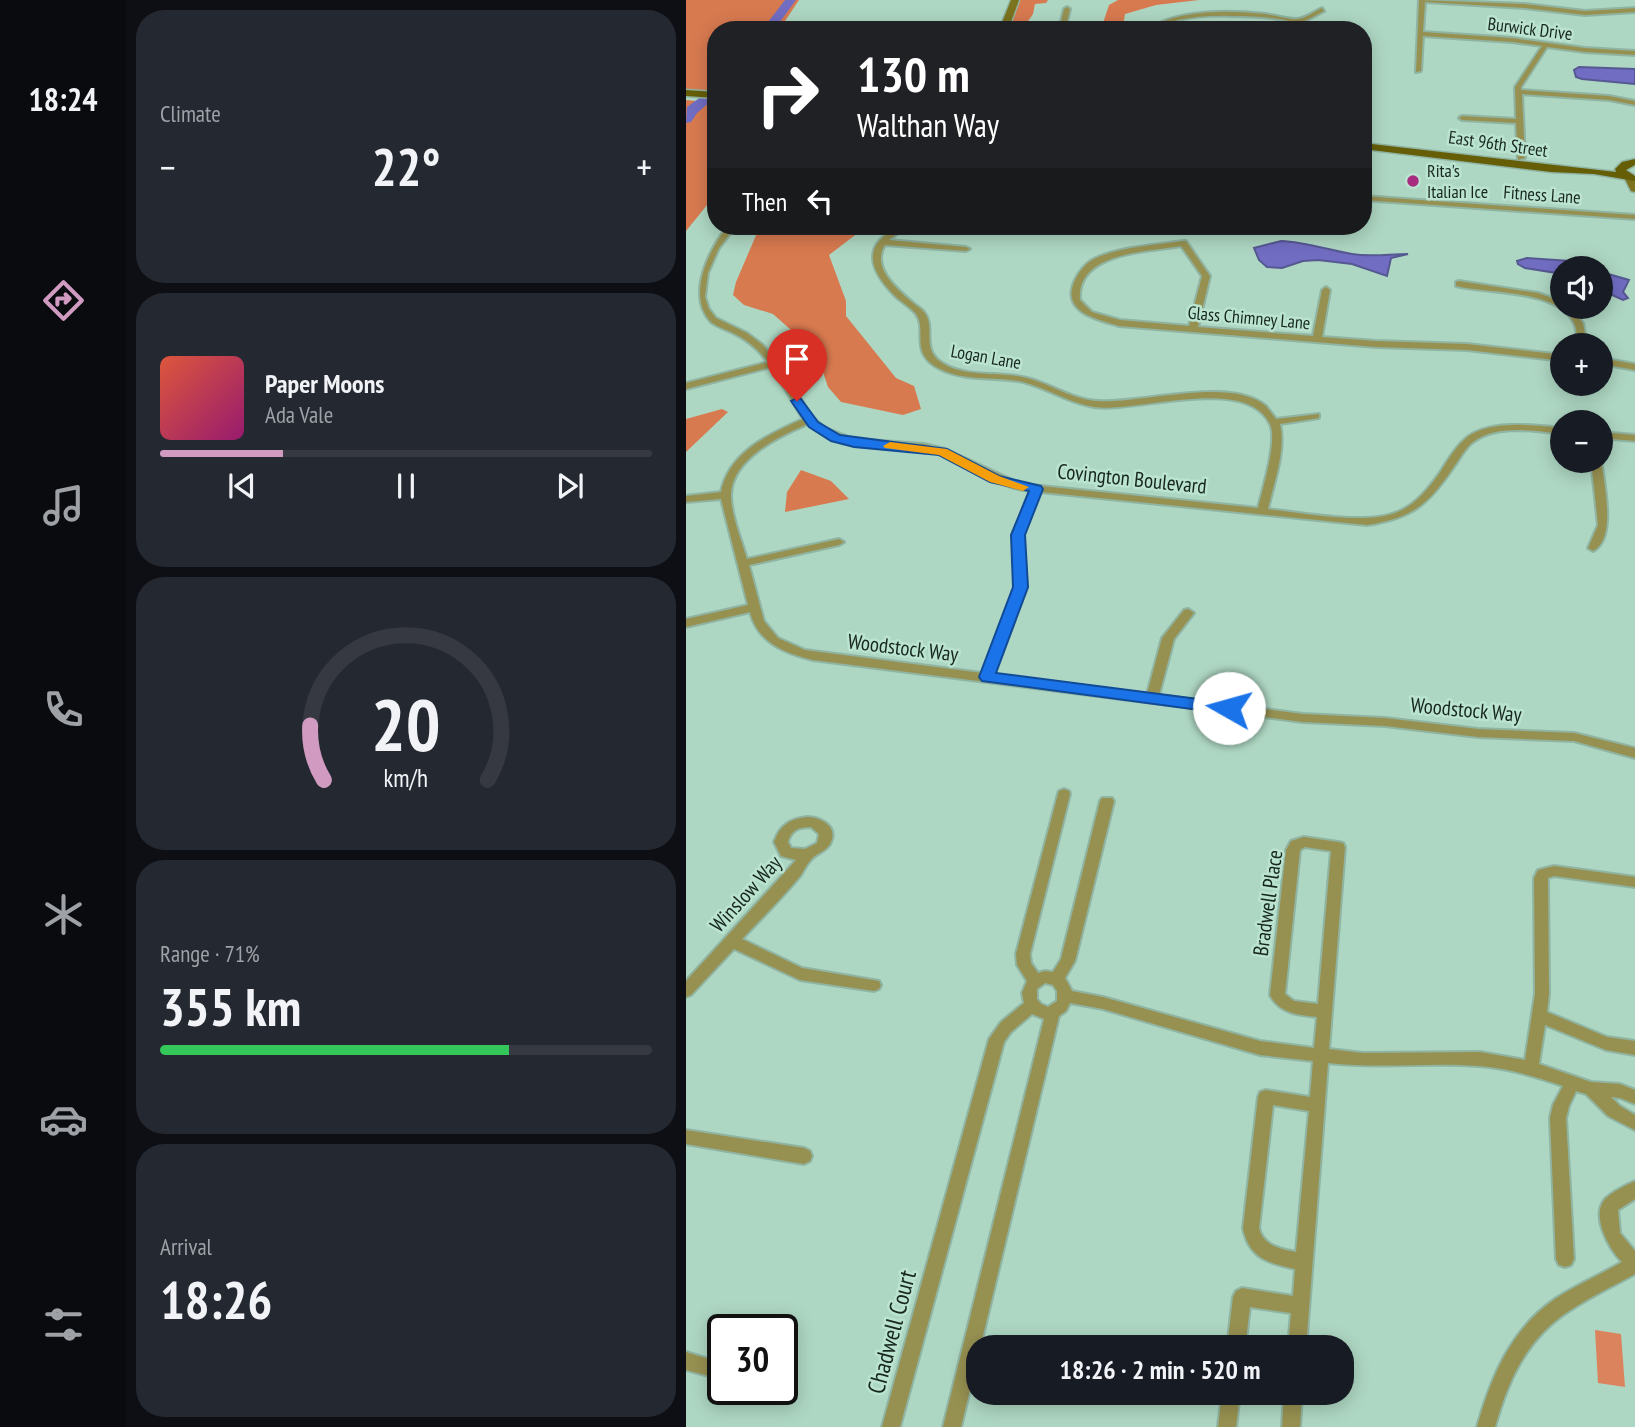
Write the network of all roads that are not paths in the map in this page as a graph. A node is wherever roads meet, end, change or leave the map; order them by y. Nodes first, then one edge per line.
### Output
1 (1015, 0) edge
2 (1422, 0) edge
3 (1514, 2) edge
4 (1068, 9) dead end
5 (1322, 10) dead end
6 (1635, 10) edge
7 (1301, 20) joint
8 (1007, 21) edge
9 (1065, 21) edge
10 (1165, 21) edge
11 (1421, 34) junction
12 (1546, 44) junction
13 (1635, 53) edge
14 (1418, 71) dead end
15 (1518, 92) junction
16 (686, 95) edge
17 (707, 96) edge
18 (1635, 103) edge
19 (1462, 118) dead end
20 (1518, 121) junction
21 (1372, 141) edge
22 (1372, 147) edge
23 (1521, 158) junction
24 (1630, 163) edge
25 (1633, 187) edge
26 (1372, 199) edge
27 (1635, 218) edge
28 (725, 235) edge
29 (891, 235) edge
30 (881, 242) junction
31 (966, 249) dead end
32 (1459, 284) dead end
33 (1326, 290) dead end
34 (1550, 300) edge
35 (1193, 329) junction
36 (1317, 340) junction
37 (1550, 357) edge
38 (1635, 361) edge
39 (1613, 363) edge
40 (1616, 363) junction
41 (772, 364) junction
42 (1635, 367) edge
43 (686, 386) edge
44 (1316, 416) dead end
45 (810, 420) junction
46 (1274, 422) junction
47 (1550, 430) edge
48 (1613, 436) edge
49 (1635, 438) edge
50 (1597, 473) edge
51 (1036, 489) junction
52 (726, 495) junction
53 (686, 499) edge
54 (1262, 512) junction
55 (839, 542) dead end
56 (1593, 548) dead end
57 (743, 563) junction
58 (753, 608) junction
59 (1188, 612) dead end
60 (686, 623) edge
61 (987, 677) junction
62 (1152, 698) junction
63 (1635, 753) edge
64 (1064, 794) dead end
65 (1107, 801) dead end
66 (806, 855) dead end
67 (1635, 882) edge
68 (732, 941) junction
69 (1056, 980) junction
70 (1036, 982) junction
71 (874, 985) dead end
72 (686, 991) edge
73 (1066, 996) junction
74 (1031, 1006) junction
75 (1053, 1011) junction
76 (1325, 1011) junction
77 (1538, 1014) junction
78 (1635, 1048) edge
79 (1321, 1057) junction
80 (1531, 1068) junction
81 (1573, 1082) junction
82 (1591, 1089) junction
83 (1635, 1097) edge
84 (1317, 1105) junction
85 (1635, 1123) edge
86 (686, 1136) edge
87 (804, 1156) dead end
88 (1635, 1189) edge
89 (993, 1259) joint
90 (1565, 1259) dead end
91 (1304, 1262) junction
92 (1635, 1264) edge
93 (1301, 1306) junction
94 (1238, 1335) edge
95 (1298, 1335) edge
96 (686, 1361) edge
97 (707, 1366) edge
98 (1230, 1405) edge
99 (1292, 1405) edge
100 (891, 1427) edge
101 (952, 1427) edge
102 (1227, 1427) edge
103 (1291, 1427) edge
104 (1486, 1427) edge

1 - 8 street
2 - 3 street
2 - 11 street
3 - 6 street
4 - 9 street
5 - 7 street
7 - 10 street
11 - 12 street, Burwick Drive
11 - 14 street
12 - 13 street, Burwick Drive
12 - 15 street
15 - 18 street
15 - 20 street
16 - 17 main road
19 - 20 street
20 - 23 street
21 - 23 main road, East 96th Street
22 - 25 main road, East 96th Street
23 - 24 main road, East 96th Street
24 - 25 main road
26 - 27 street, Fitness Lane
28 - 41 street, Covington Boulevard
29 - 30 street
30 - 31 street
30 - 46 street, Logan Lane
32 - 34 street
33 - 36 street
35 - 35 street, Glass Chimney Lane
35 - 36 street, Glass Chimney Lane
36 - 37 street, Glass Chimney Lane
38 - 40 street
39 - 40 street
40 - 42 street
41 - 43 street
41 - 45 street, Covington Boulevard
44 - 46 street
45 - 51 street, Covington Boulevard
45 - 52 street
46 - 54 street
47 - 54 street, Covington Boulevard
48 - 49 street
50 - 56 street
51 - 54 street, Covington Boulevard
51 - 61 street
52 - 53 street
52 - 57 street, Woodstock Way
55 - 57 street
57 - 58 street, Woodstock Way
58 - 60 street
58 - 61 street, Woodstock Way
59 - 62 street
61 - 62 street, Woodstock Way
62 - 63 street, Woodstock Way
64 - 70 street
65 - 69 street
66 - 68 street, Winslow Way
67 - 77 street
68 - 71 street
68 - 72 street, Winslow Way
69 - 70 street
69 - 73 street
70 - 74 street
73 - 75 street
73 - 79 street
74 - 75 street
74 - 100 street, Chadwell Court
75 - 89 street
76 - 76 street, Bradwell Place
76 - 79 street, Bradwell Place
77 - 78 street
77 - 80 street
79 - 80 street
79 - 84 street, Bradwell Place
80 - 81 street
81 - 82 street
81 - 90 street
82 - 83 street
82 - 85 street
84 - 91 street, Bradwell Place
84 - 91 street
86 - 87 street
88 - 92 street
89 - 101 street
91 - 93 street, Bradwell Place
92 - 104 street
93 - 94 street
93 - 95 street, Bradwell Place
96 - 97 street
98 - 102 street
99 - 103 street

